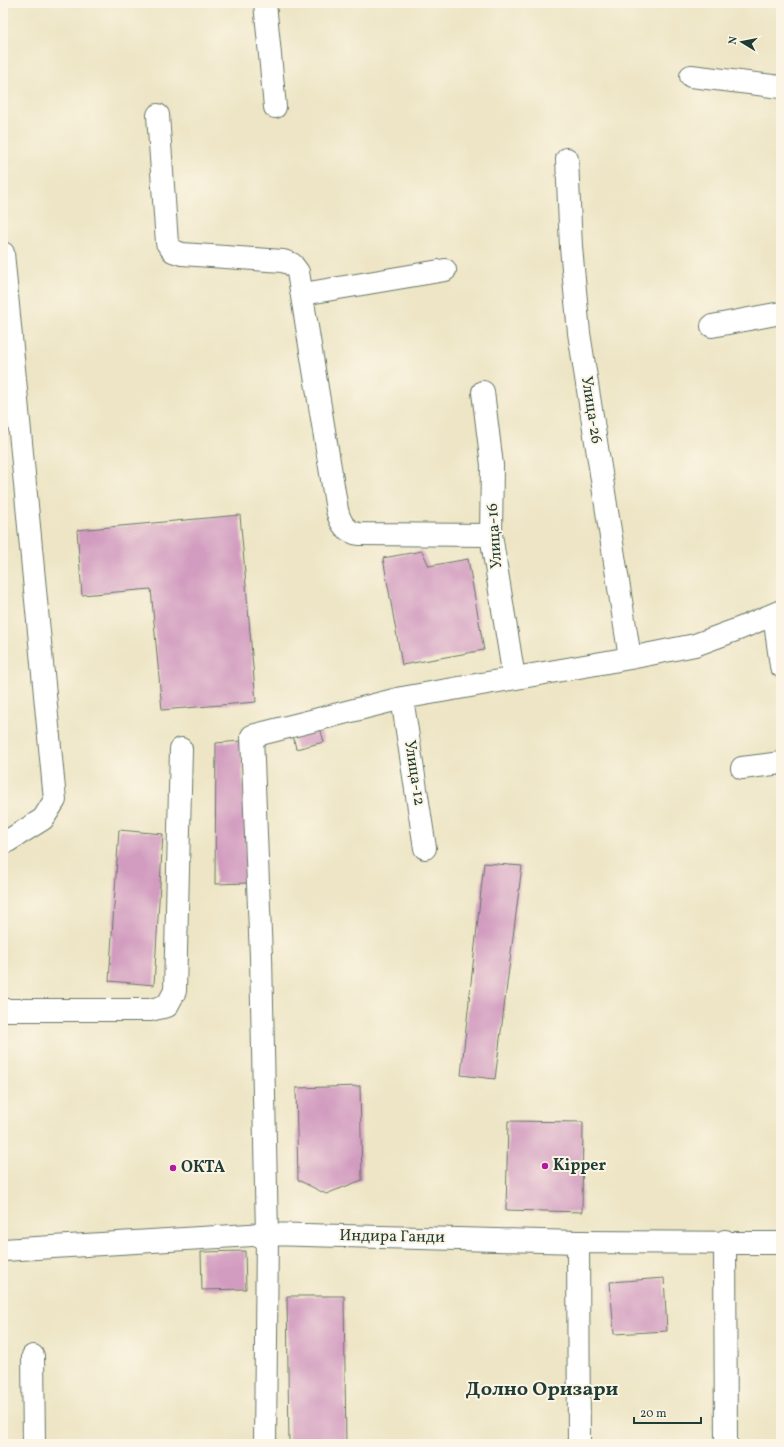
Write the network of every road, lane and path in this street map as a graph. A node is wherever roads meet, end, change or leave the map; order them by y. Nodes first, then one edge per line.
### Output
1 (264, 3) edge
2 (691, 76) dead end
3 (781, 87) edge
4 (275, 107) dead end
5 (158, 115) dead end
6 (566, 159) dead end
7 (3, 253) edge
8 (445, 270) dead end
9 (303, 294) junction
10 (781, 313) edge
11 (712, 326) dead end
12 (483, 392) dead end
13 (491, 535) junction
14 (777, 613) edge
15 (630, 658) junction
16 (781, 666) edge
17 (514, 678) junction
18 (402, 698) junction
19 (182, 749) dead end
20 (781, 763) edge
21 (742, 768) dead end
22 (3, 844) edge
23 (425, 848) dead end
24 (3, 1010) edge
25 (267, 1234) junction
26 (725, 1241) junction
27 (578, 1242) junction
28 (781, 1243) edge
29 (3, 1250) edge
30 (33, 1356) dead end
31 (34, 1444) edge
32 (265, 1444) edge
33 (579, 1444) edge
34 (726, 1444) edge

1 - 4 street
2 - 3 street
5 - 9 street
6 - 15 street, Улица-26
7 - 22 street
8 - 9 street
9 - 13 street
10 - 11 street
12 - 13 street, Улица-16
13 - 17 street, Улица-16
14 - 15 street
14 - 16 street
15 - 17 street
17 - 18 street
18 - 23 street, Улица-12
18 - 25 street
19 - 24 street
20 - 21 street
25 - 27 street, Индира Ганди
25 - 29 street, Индира Ганди
25 - 32 street
26 - 27 street, Индира Ганди
26 - 28 street, Индира Ганди
26 - 34 street
27 - 33 street
30 - 31 street

